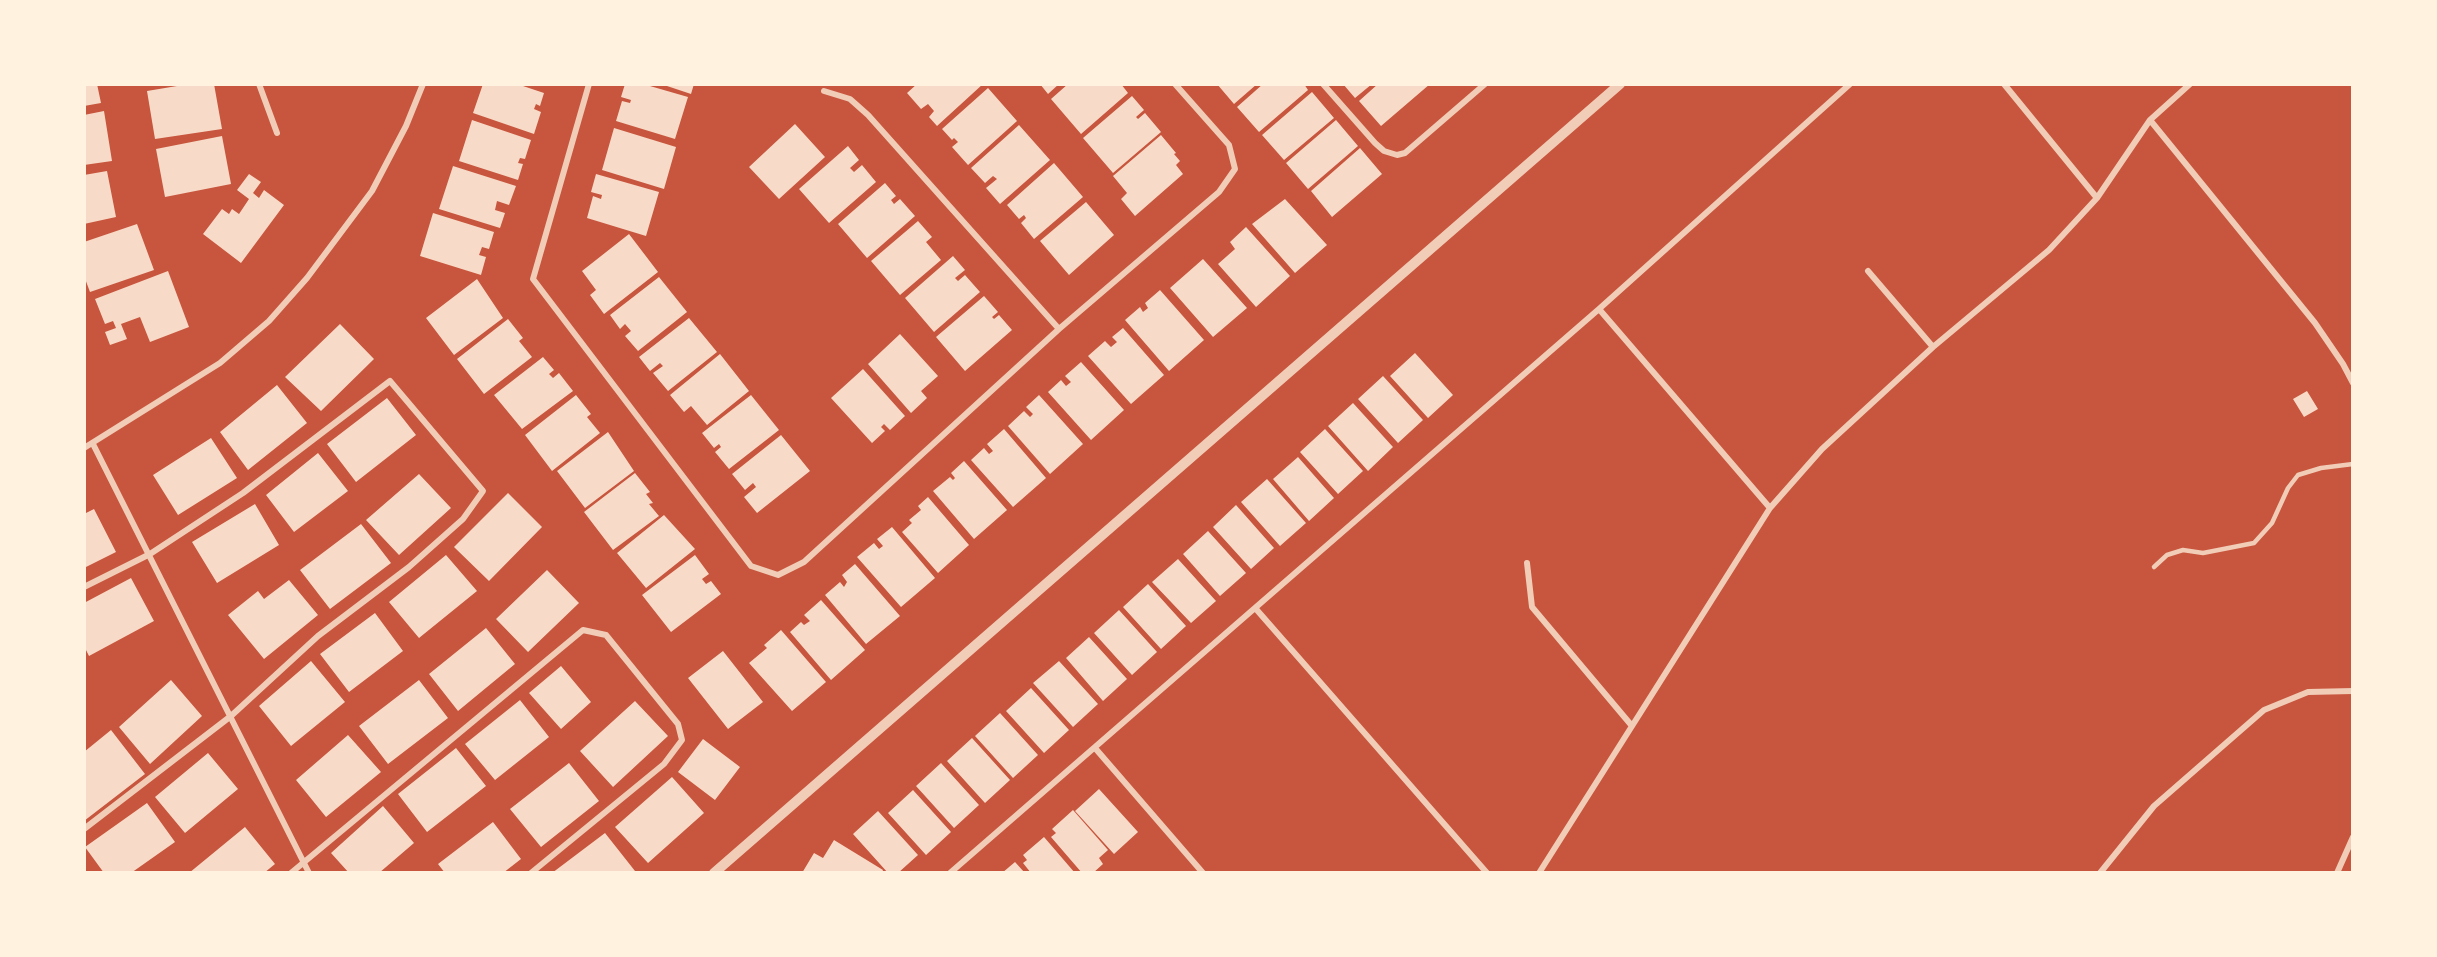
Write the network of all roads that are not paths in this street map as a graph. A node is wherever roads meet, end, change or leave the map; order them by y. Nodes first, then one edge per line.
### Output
1 (259, 84) edge
2 (423, 84) edge
3 (589, 84) edge
4 (1175, 84) edge
5 (1323, 84) edge
6 (1485, 84) edge
7 (1620, 84) edge
8 (1850, 84) edge
9 (2004, 84) edge
10 (2190, 84) edge
11 (824, 91) dead end
12 (2150, 120) junction
13 (277, 133) dead end
14 (2097, 198) junction
15 (1868, 271) dead end
16 (1599, 309) junction
17 (1059, 329) junction
18 (1933, 347) junction
19 (2353, 383) edge
20 (93, 444) junction
21 (84, 448) edge
22 (2353, 464) edge
23 (1770, 508) junction
24 (150, 554) junction
25 (1527, 563) dead end
26 (2154, 567) dead end
27 (84, 587) edge
28 (1256, 609) junction
29 (2353, 691) edge
30 (231, 716) junction
31 (1632, 726) junction
32 (1095, 748) junction
33 (84, 829) edge
34 (2353, 837) edge
35 (304, 863) junction
36 (291, 873) edge
37 (309, 873) edge
38 (531, 873) edge
39 (714, 873) edge
40 (950, 873) edge
41 (1203, 873) edge
42 (1487, 873) edge
43 (1539, 873) edge
44 (2100, 873) edge
45 (2337, 873) edge

1 - 13 street
2 - 20 street
3 - 17 street
4 - 17 street
5 - 6 street
7 - 39 street
8 - 16 street
9 - 14 street
10 - 12 street
11 - 17 street
12 - 14 street
12 - 19 street
14 - 18 street
15 - 18 street
16 - 23 street
16 - 28 street
18 - 23 street
20 - 21 street
20 - 24 street
22 - 26 lane
23 - 31 street
24 - 27 street
24 - 30 street
24 - 30 street
25 - 31 street
28 - 32 street
28 - 42 street
29 - 44 street
30 - 33 street
30 - 35 street
31 - 43 street
32 - 40 street
32 - 41 street
34 - 45 street
35 - 36 street
35 - 37 street
35 - 38 street

